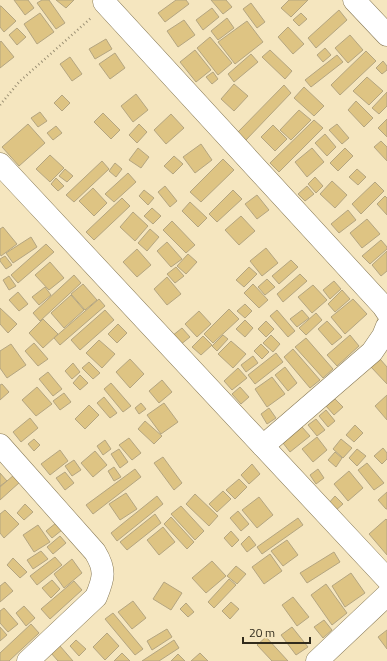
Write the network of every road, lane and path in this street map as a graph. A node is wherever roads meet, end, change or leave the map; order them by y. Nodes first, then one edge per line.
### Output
1 (354, 0) edge
2 (104, 2) joint
3 (387, 35) edge
4 (0, 105) edge
5 (0, 164) edge
6 (387, 312) edge
7 (387, 326) edge
8 (0, 444) edge
9 (263, 446) junction
10 (387, 579) edge
11 (387, 595) edge
12 (28, 661) edge
13 (317, 661) edge

1 - 3 street
2 - 4 path
2 - 6 street
5 - 9 street
7 - 9 street
8 - 12 street
9 - 10 street
11 - 13 street

